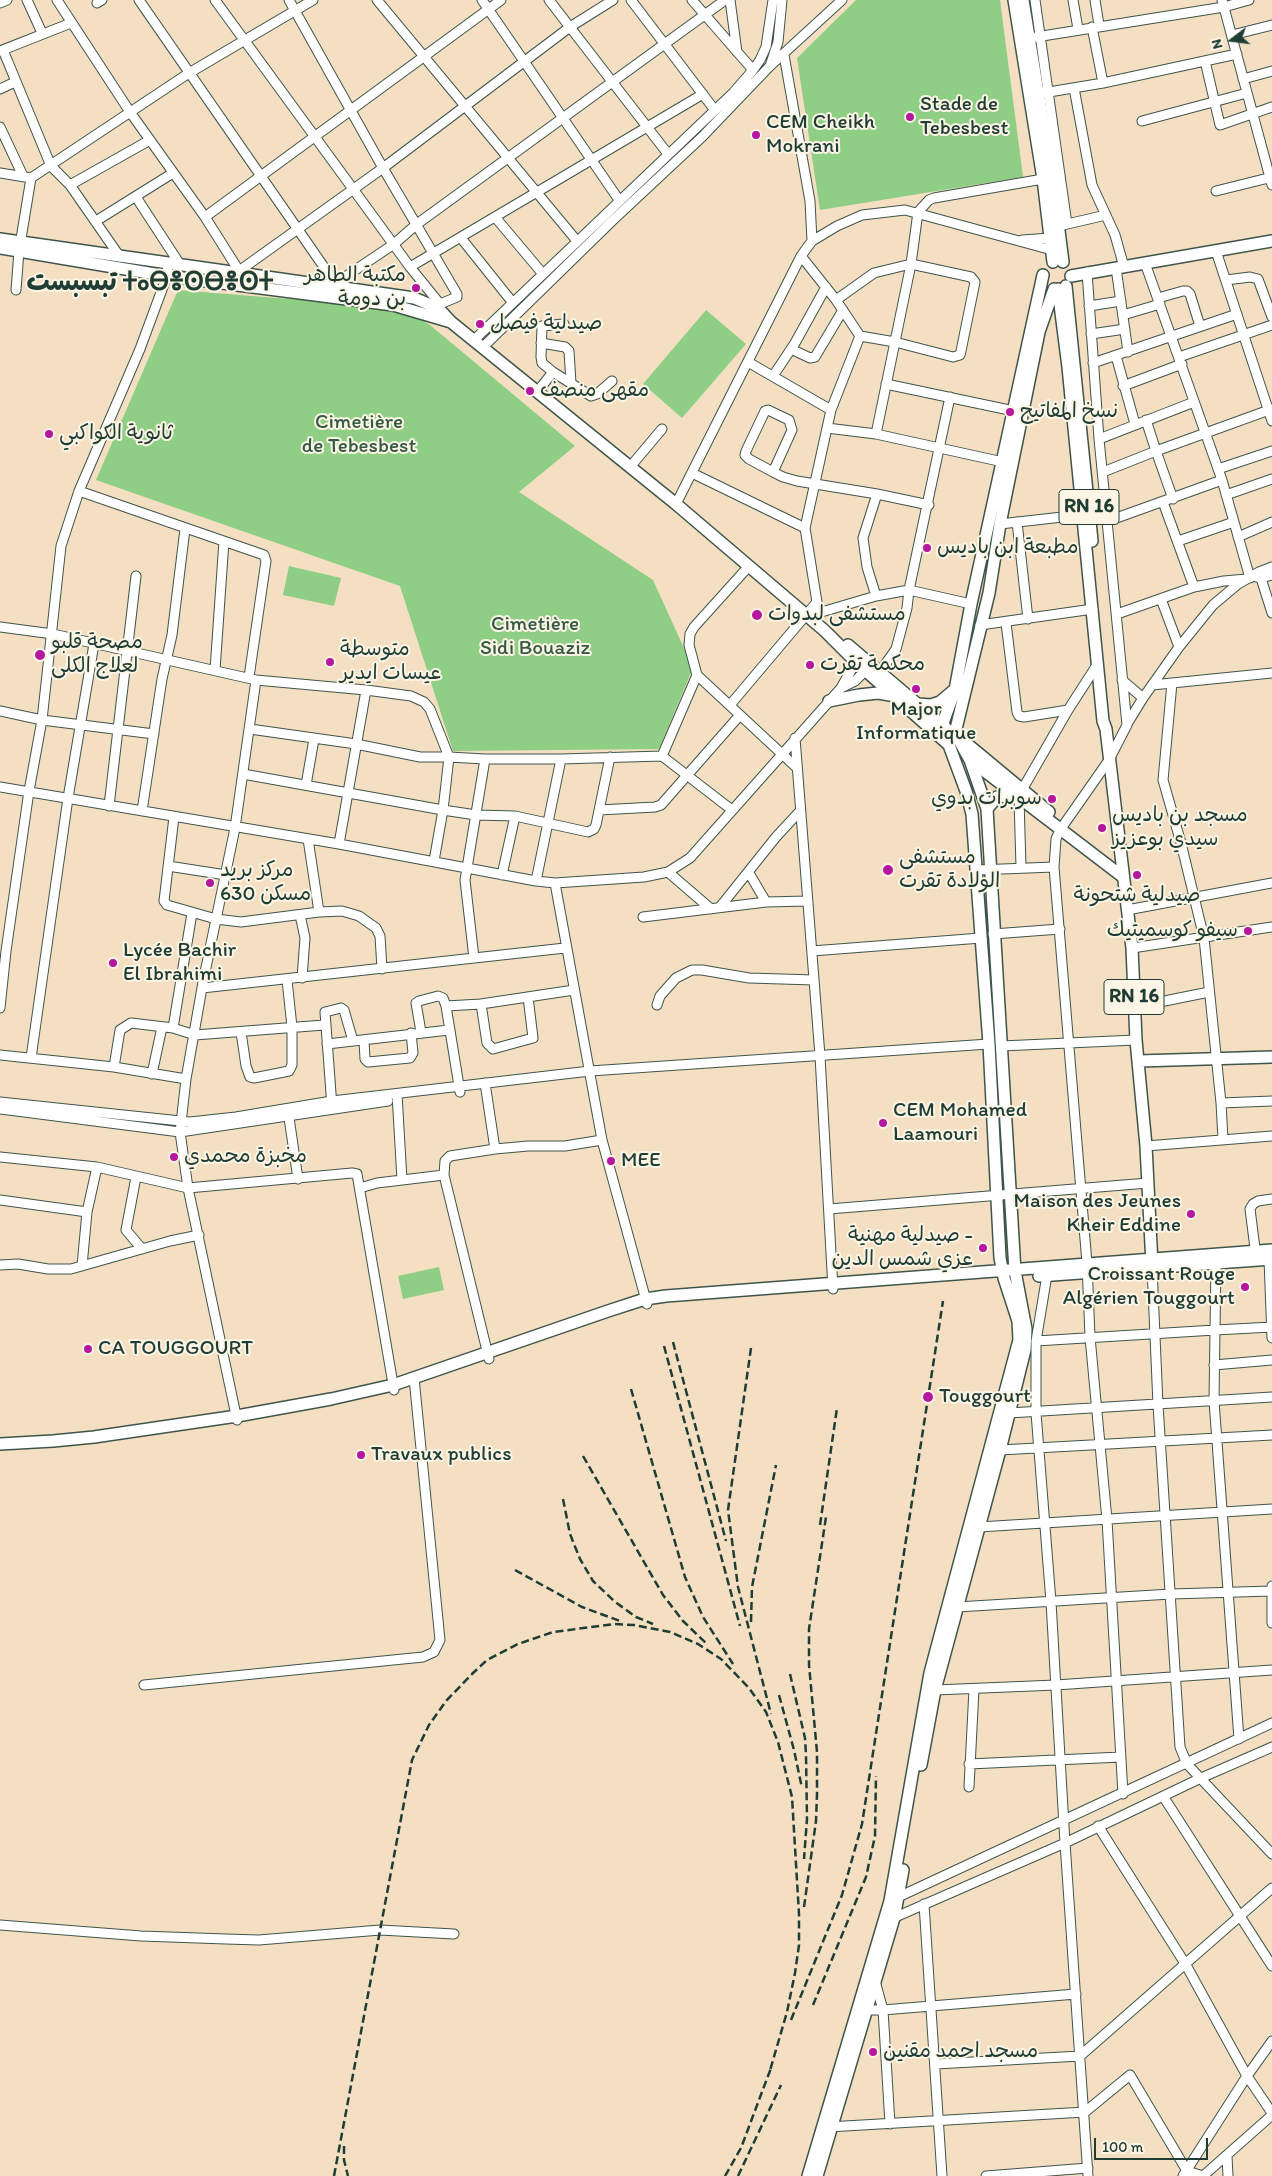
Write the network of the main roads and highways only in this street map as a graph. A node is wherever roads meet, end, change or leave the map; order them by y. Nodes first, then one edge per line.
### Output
1 (1014, 0) edge
2 (1023, 0) edge
3 (1039, 94) junction
4 (0, 239) edge
5 (1272, 241) edge
6 (20, 247) junction
7 (0, 248) edge
8 (1056, 258) junction
9 (167, 270) junction
10 (1043, 275) junction
11 (1062, 285) junction
12 (436, 309) junction
13 (1060, 314) junction
14 (1044, 316) junction
15 (1086, 515) junction
16 (873, 671) junction
17 (955, 690) junction
18 (896, 696) junction
19 (829, 701) road end
20 (918, 704) junction
21 (1106, 731) junction
22 (950, 736) junction
23 (970, 760) junction
24 (1018, 795) junction
25 (987, 809) junction
26 (1123, 877) junction
27 (1272, 1057) edge
28 (1139, 1061) junction
29 (1265, 1256) edge
30 (1152, 1263) junction
31 (1009, 1275) junction
32 (237, 1418) junction
33 (0, 1444) edge
34 (0, 1449) edge
35 (894, 1899) junction
36 (889, 1920) junction
37 (826, 2127) junction
38 (808, 2176) edge
39 (817, 2176) edge

1 - 3 main road
2 - 3 main road
3 - 8 main road
3 - 8 main road
4 - 6 main road
5 - 11 main road
6 - 7 main road
6 - 9 main road
6 - 9 main road
8 - 10 main road
8 - 11 main road
9 - 12 main road
9 - 12 main road
10 - 11 main road
10 - 17 main road
11 - 13 main road, RN 16
11 - 14 main road
11 - 15 main road, RN 16
12 - 16 main road
13 - 14 main road
13 - 15 main road, RN 16
14 - 22 main road
15 - 21 main road, RN 16
15 - 21 main road, RN 16
16 - 18 main road
16 - 20 main road
17 - 20 main road
17 - 22 main road
18 - 19 main road
18 - 22 main road
20 - 22 main road
21 - 26 main road, RN 16
22 - 23 main road
22 - 24 main road
22 - 31 main road
23 - 24 main road
23 - 25 main road
24 - 25 main road
24 - 26 main road
25 - 31 main road
26 - 28 main road, RN 16
27 - 28 main road
28 - 30 main road, RN 16
29 - 30 main road
29 - 30 main road
30 - 31 main road
31 - 32 main road
31 - 35 main road
31 - 35 main road
32 - 33 main road
32 - 34 main road
35 - 36 main road
36 - 37 main road
36 - 37 main road
37 - 38 main road
37 - 39 main road

